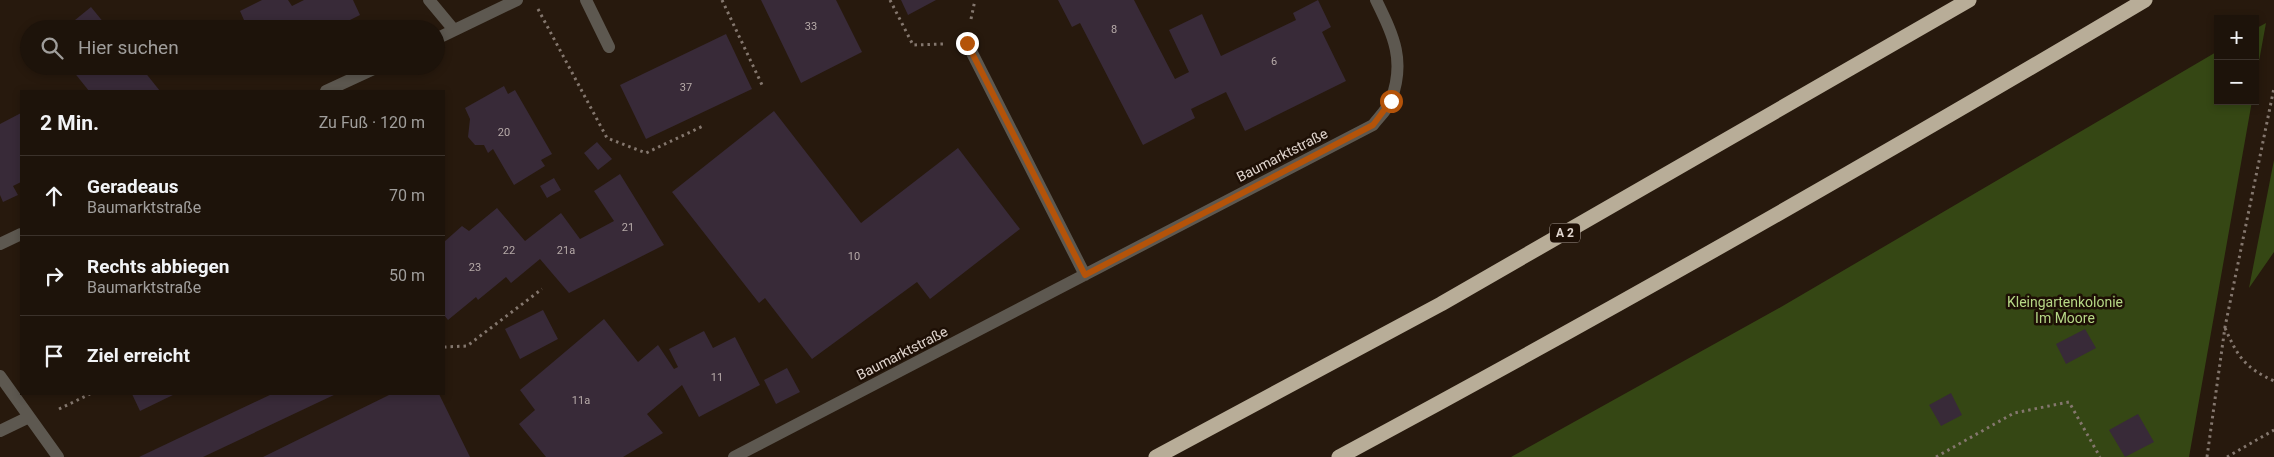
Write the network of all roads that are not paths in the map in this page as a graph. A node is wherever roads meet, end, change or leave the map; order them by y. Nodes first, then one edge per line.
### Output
1 (429, 0) edge
2 (516, 0) edge
3 (586, 0) edge
4 (1376, 0) edge
5 (1969, 0) edge
6 (2145, 0) edge
7 (454, 30) junction
8 (445, 34) edge
9 (967, 43) road end
10 (609, 46) dead end
11 (361, 75) edge
12 (328, 90) edge
13 (20, 234) edge
14 (0, 244) edge
15 (1085, 275) junction
16 (0, 376) edge
17 (29, 417) junction
18 (0, 431) edge
19 (58, 457) edge
20 (734, 457) edge
21 (1156, 457) edge
22 (1339, 457) edge

1 - 7 street
2 - 7 street
3 - 10 street
4 - 15 street, Baumarktstraße
5 - 21 highway, A 2
6 - 22 highway
7 - 8 street
9 - 15 street
11 - 12 street
13 - 14 street
15 - 20 street, Baumarktstraße
16 - 17 street
17 - 18 street
17 - 19 street

